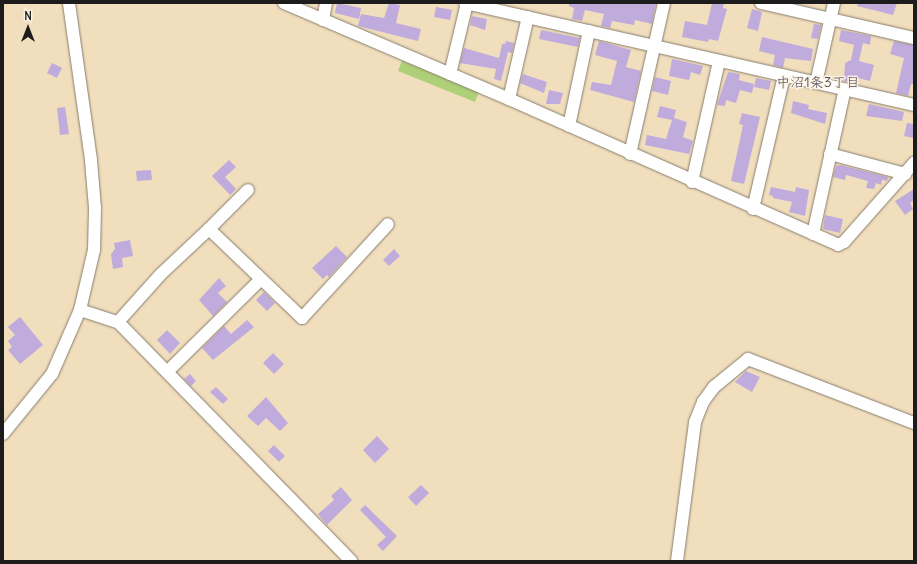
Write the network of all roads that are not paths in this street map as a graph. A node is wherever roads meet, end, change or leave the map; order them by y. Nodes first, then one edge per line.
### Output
1 (69, 3) edge
2 (284, 3) edge
3 (326, 3) edge
4 (466, 3) edge
5 (664, 3) edge
6 (761, 3) edge
7 (834, 3) edge
8 (494, 6) edge
9 (528, 17) junction
10 (830, 19) junction
11 (323, 20) junction
12 (589, 31) junction
13 (914, 38) edge
14 (655, 46) junction
15 (719, 61) junction
16 (450, 74) junction
17 (784, 76) junction
18 (816, 83) junction
19 (845, 89) junction
20 (509, 99) junction
21 (914, 105) edge
22 (569, 126) junction
23 (630, 154) junction
24 (830, 154) junction
25 (914, 164) edge
26 (905, 174) junction
27 (692, 182) junction
28 (248, 190) dead end
29 (753, 209) junction
30 (388, 224) dead end
31 (209, 229) junction
32 (813, 234) junction
33 (261, 279) junction
34 (80, 310) junction
35 (118, 322) junction
36 (167, 372) junction
37 (914, 423) edge
38 (3, 434) edge
39 (351, 561) edge
40 (676, 561) edge

1 - 34 street
2 - 11 street
3 - 11 street
4 - 8 street
4 - 16 street
5 - 14 street
6 - 10 street
7 - 10 street
8 - 9 street
9 - 12 street
9 - 20 street
10 - 13 street
10 - 18 street
11 - 16 street
12 - 14 street
12 - 22 street
14 - 15 street
14 - 23 street
15 - 17 street
15 - 27 street
16 - 20 street
17 - 18 street
17 - 29 street
18 - 19 street
19 - 21 street
19 - 24 street
20 - 22 street
22 - 23 street
23 - 27 street
24 - 26 street
24 - 32 street
25 - 26 street
26 - 32 street
27 - 29 street
28 - 31 street
29 - 32 street
30 - 33 street
31 - 33 street
31 - 35 street
33 - 36 street
34 - 35 street
34 - 38 street
35 - 36 street
36 - 39 street
37 - 40 street

